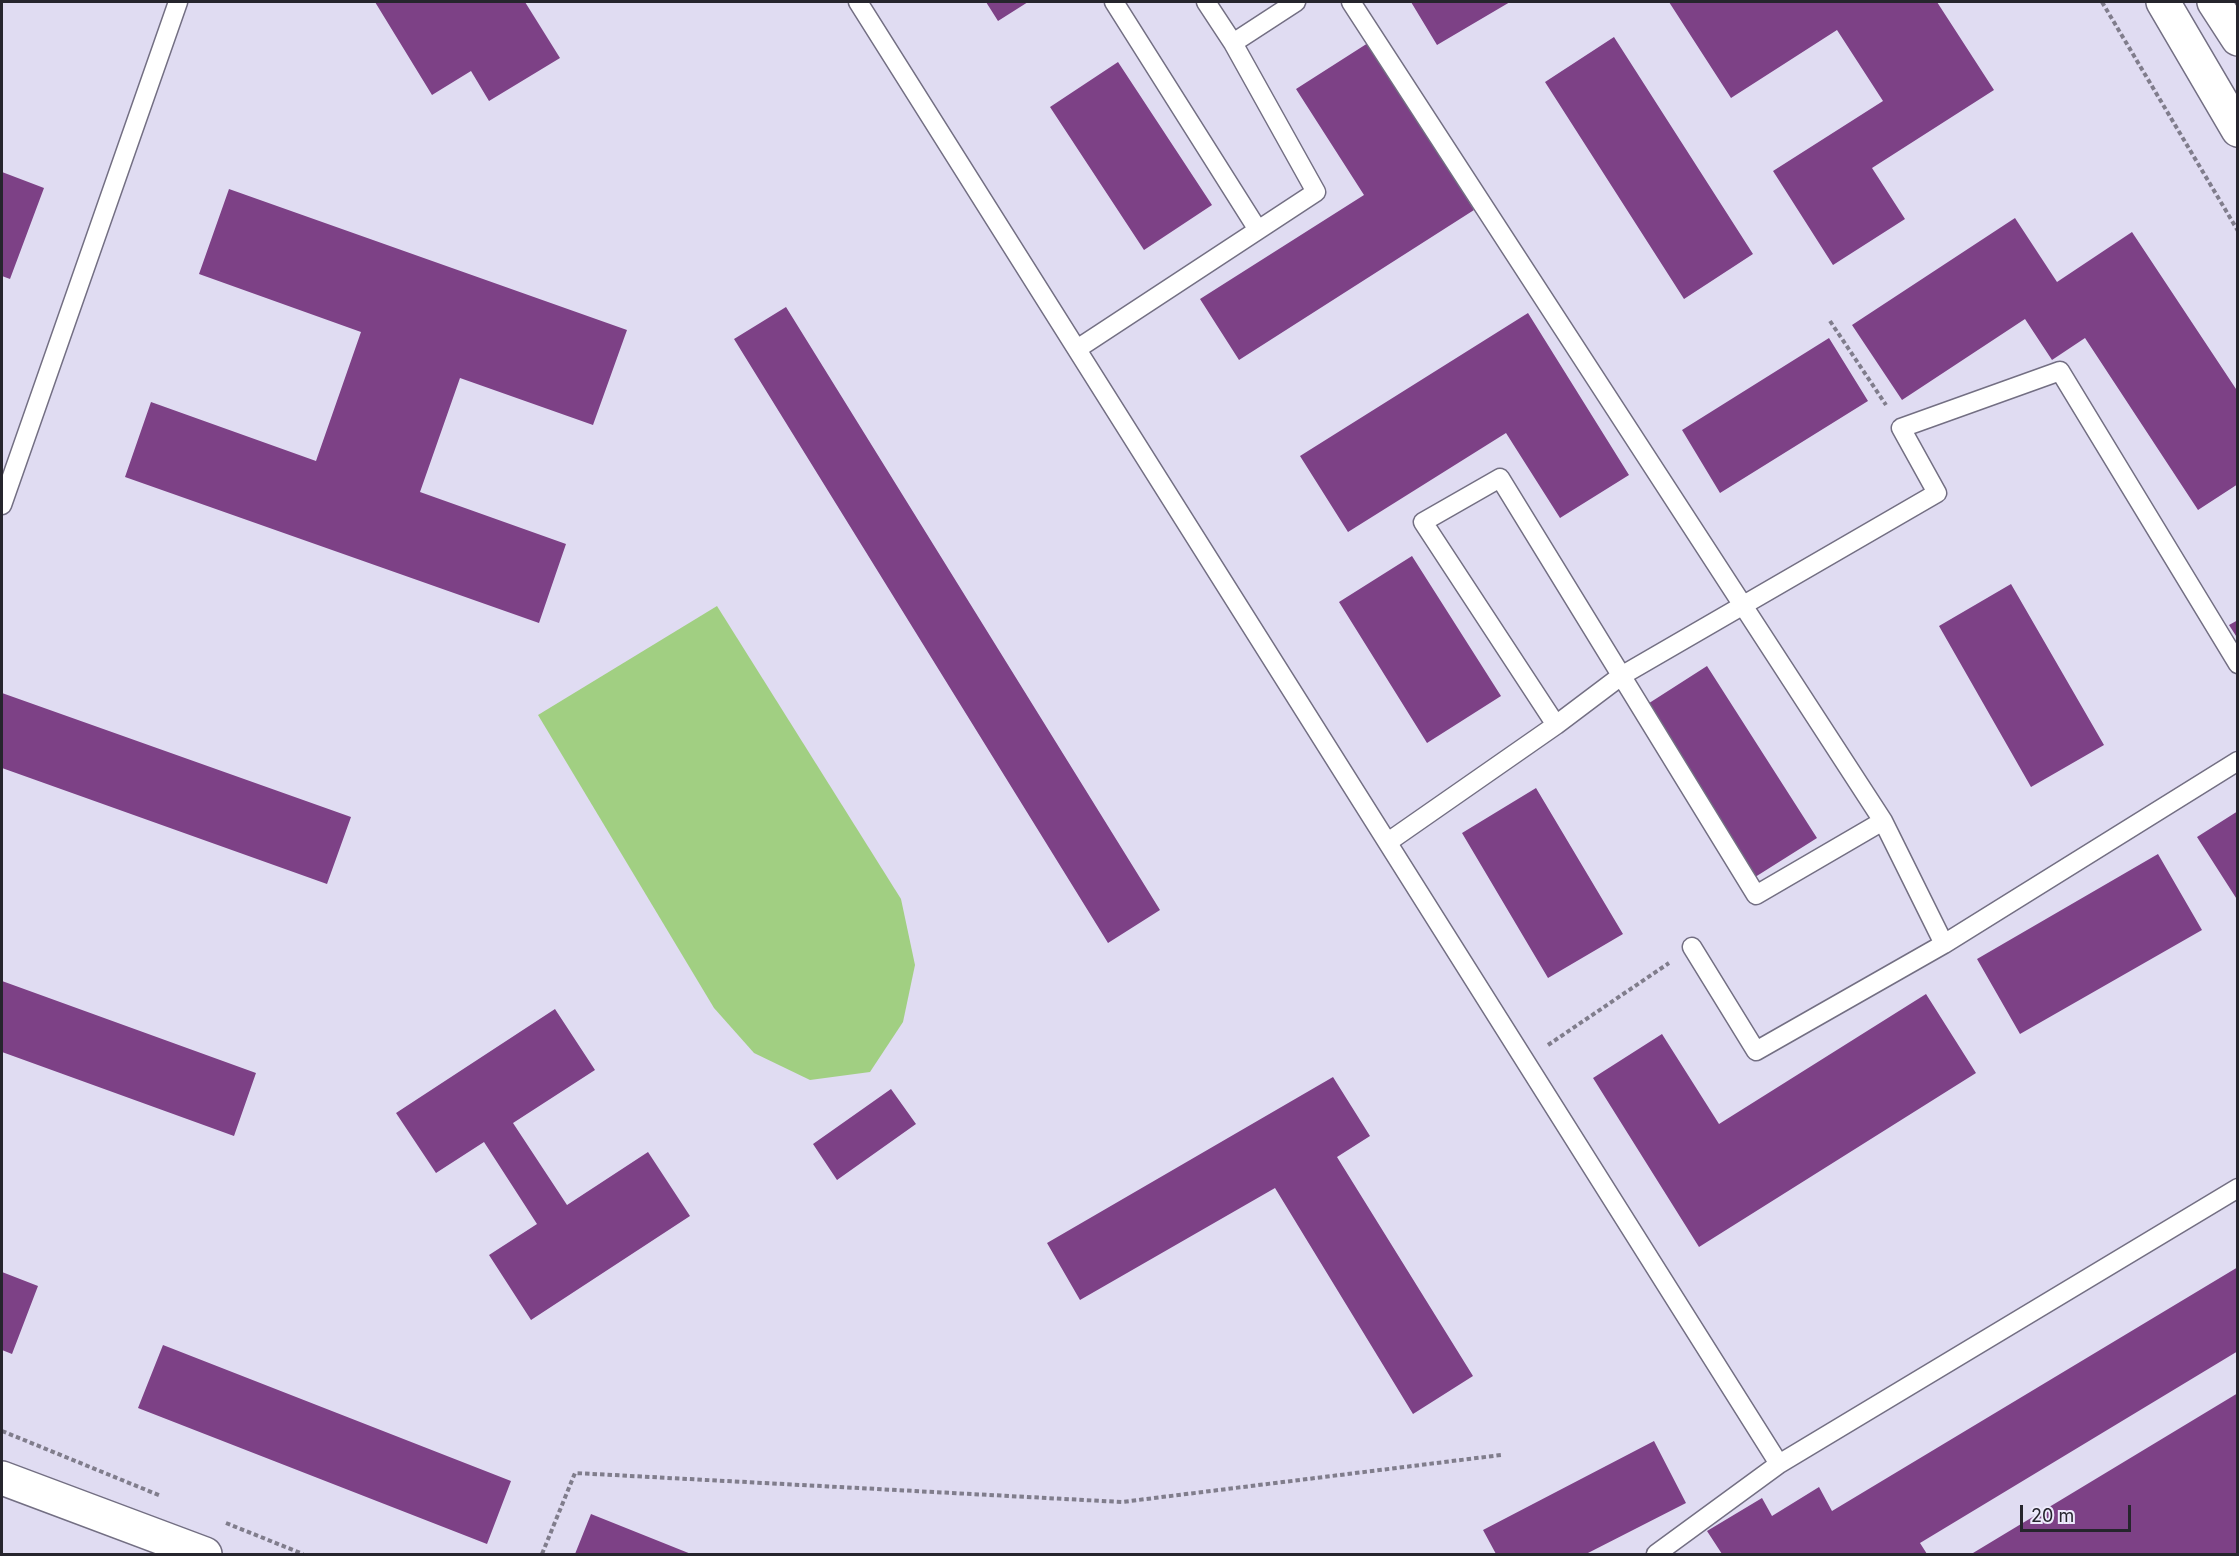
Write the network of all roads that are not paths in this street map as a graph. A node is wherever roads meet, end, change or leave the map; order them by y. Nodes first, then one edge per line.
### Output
1 (178, 2) edge
2 (858, 2) edge
3 (1114, 2) edge
4 (1206, 2) edge
5 (1296, 2) edge
6 (1351, 2) edge
7 (2163, 2) edge
8 (2214, 2) edge
9 (2238, 39) edge
10 (1233, 44) junction
11 (2238, 130) edge
12 (1258, 230) junction
13 (1077, 349) junction
14 (2, 505) edge
15 (1743, 606) junction
16 (2238, 664) edge
17 (1621, 676) junction
18 (1556, 725) junction
19 (2238, 761) edge
20 (1882, 821) junction
21 (1388, 842) junction
22 (1944, 944) junction
23 (1692, 947) road end
24 (2238, 1188) edge
25 (1779, 1464) junction
26 (2, 1478) edge
27 (205, 1554) edge
28 (1659, 1554) edge

1 - 14 lane
2 - 13 lane
3 - 12 lane
4 - 10 lane
5 - 10 lane
6 - 15 lane
7 - 11 street
8 - 9 street
10 - 12 lane
12 - 13 lane
13 - 21 lane
15 - 16 lane
15 - 17 lane
15 - 20 lane
17 - 18 lane
17 - 18 lane
17 - 20 lane
18 - 21 lane
19 - 22 lane
20 - 22 lane
21 - 25 lane
22 - 23 lane
24 - 25 lane
25 - 28 lane
26 - 27 street

